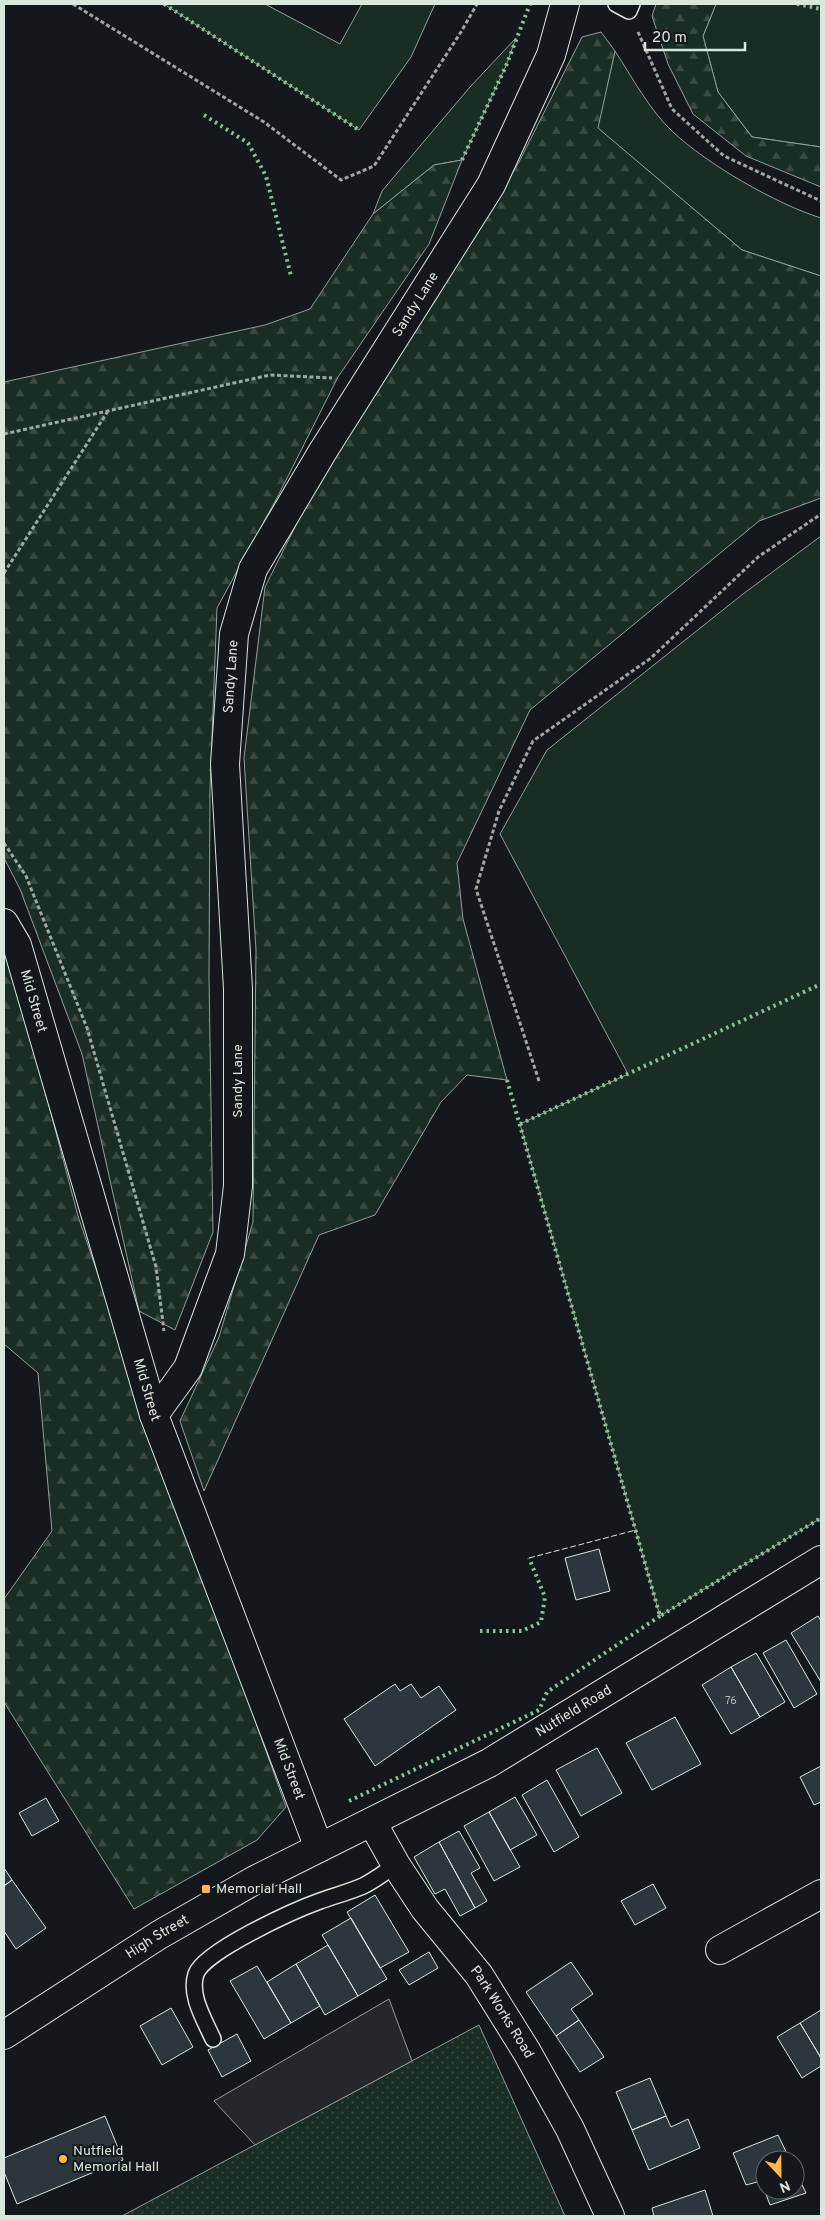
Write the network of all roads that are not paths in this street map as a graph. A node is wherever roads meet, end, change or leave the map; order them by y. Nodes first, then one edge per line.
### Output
1 (565, 4) edge
2 (4, 923) edge
3 (154, 1415) junction
4 (821, 1560) edge
5 (372, 1822) junction
6 (319, 1848) junction
7 (396, 1866) junction
8 (821, 1894) edge
9 (720, 1950) dead end
10 (4, 2035) edge
11 (213, 2039) dead end
12 (610, 2216) edge

1 - 3 street, Sandy Lane
2 - 3 street, Mid Street
3 - 6 street, Mid Street
4 - 5 street, Nutfield Road
5 - 6 street, Nutfield Road
5 - 7 street, Park Works Road
6 - 10 street, High Street
7 - 11 lane
7 - 12 street, Park Works Road
8 - 9 street

